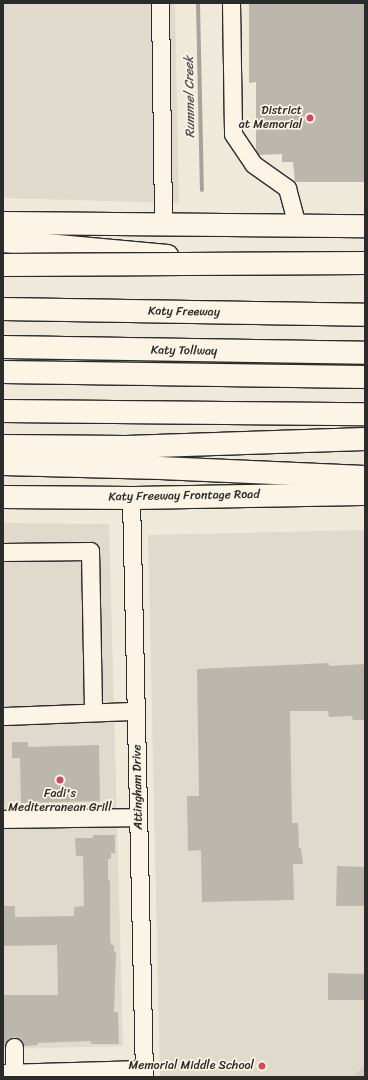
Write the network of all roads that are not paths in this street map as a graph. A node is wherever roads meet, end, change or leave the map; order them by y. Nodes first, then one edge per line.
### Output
1 (160, 3) edge
2 (231, 3) edge
3 (3, 223) edge
4 (163, 224) junction
5 (297, 226) junction
6 (365, 226) edge
7 (3, 241) edge
8 (365, 264) edge
9 (3, 265) edge
10 (365, 273) edge
11 (3, 309) edge
12 (365, 315) edge
13 (3, 347) edge
14 (365, 353) edge
15 (3, 372) edge
16 (365, 377) edge
17 (3, 410) edge
18 (365, 414) edge
19 (365, 439) edge
20 (3, 446) edge
21 (3, 464) edge
22 (365, 477) edge
23 (365, 494) edge
24 (3, 497) edge
25 (131, 498) junction
26 (3, 552) edge
27 (136, 711) junction
28 (94, 712) junction
29 (3, 716) edge
30 (138, 817) junction
31 (3, 819) edge
32 (14, 1047) dead end
33 (9, 1073) edge
34 (144, 1073) edge

1 - 4 street
2 - 5 street
3 - 4 main road
4 - 5 main road
5 - 6 main road
7 - 10 main road
8 - 9 main road, bridge
11 - 12 main road, Katy Freeway
13 - 14 main road, Katy Tollway
15 - 16 main road, Katy Tollway
17 - 18 main road
19 - 20 main road
21 - 22 main road
23 - 25 main road, Katy Freeway Frontage Road
24 - 25 main road, Katy Freeway Frontage Road
25 - 27 street, Attingham Drive
26 - 28 street
27 - 28 street
27 - 30 street, Attingham Drive
28 - 29 street
30 - 31 street
30 - 34 street, Attingham Drive
32 - 33 street
33 - 34 street

